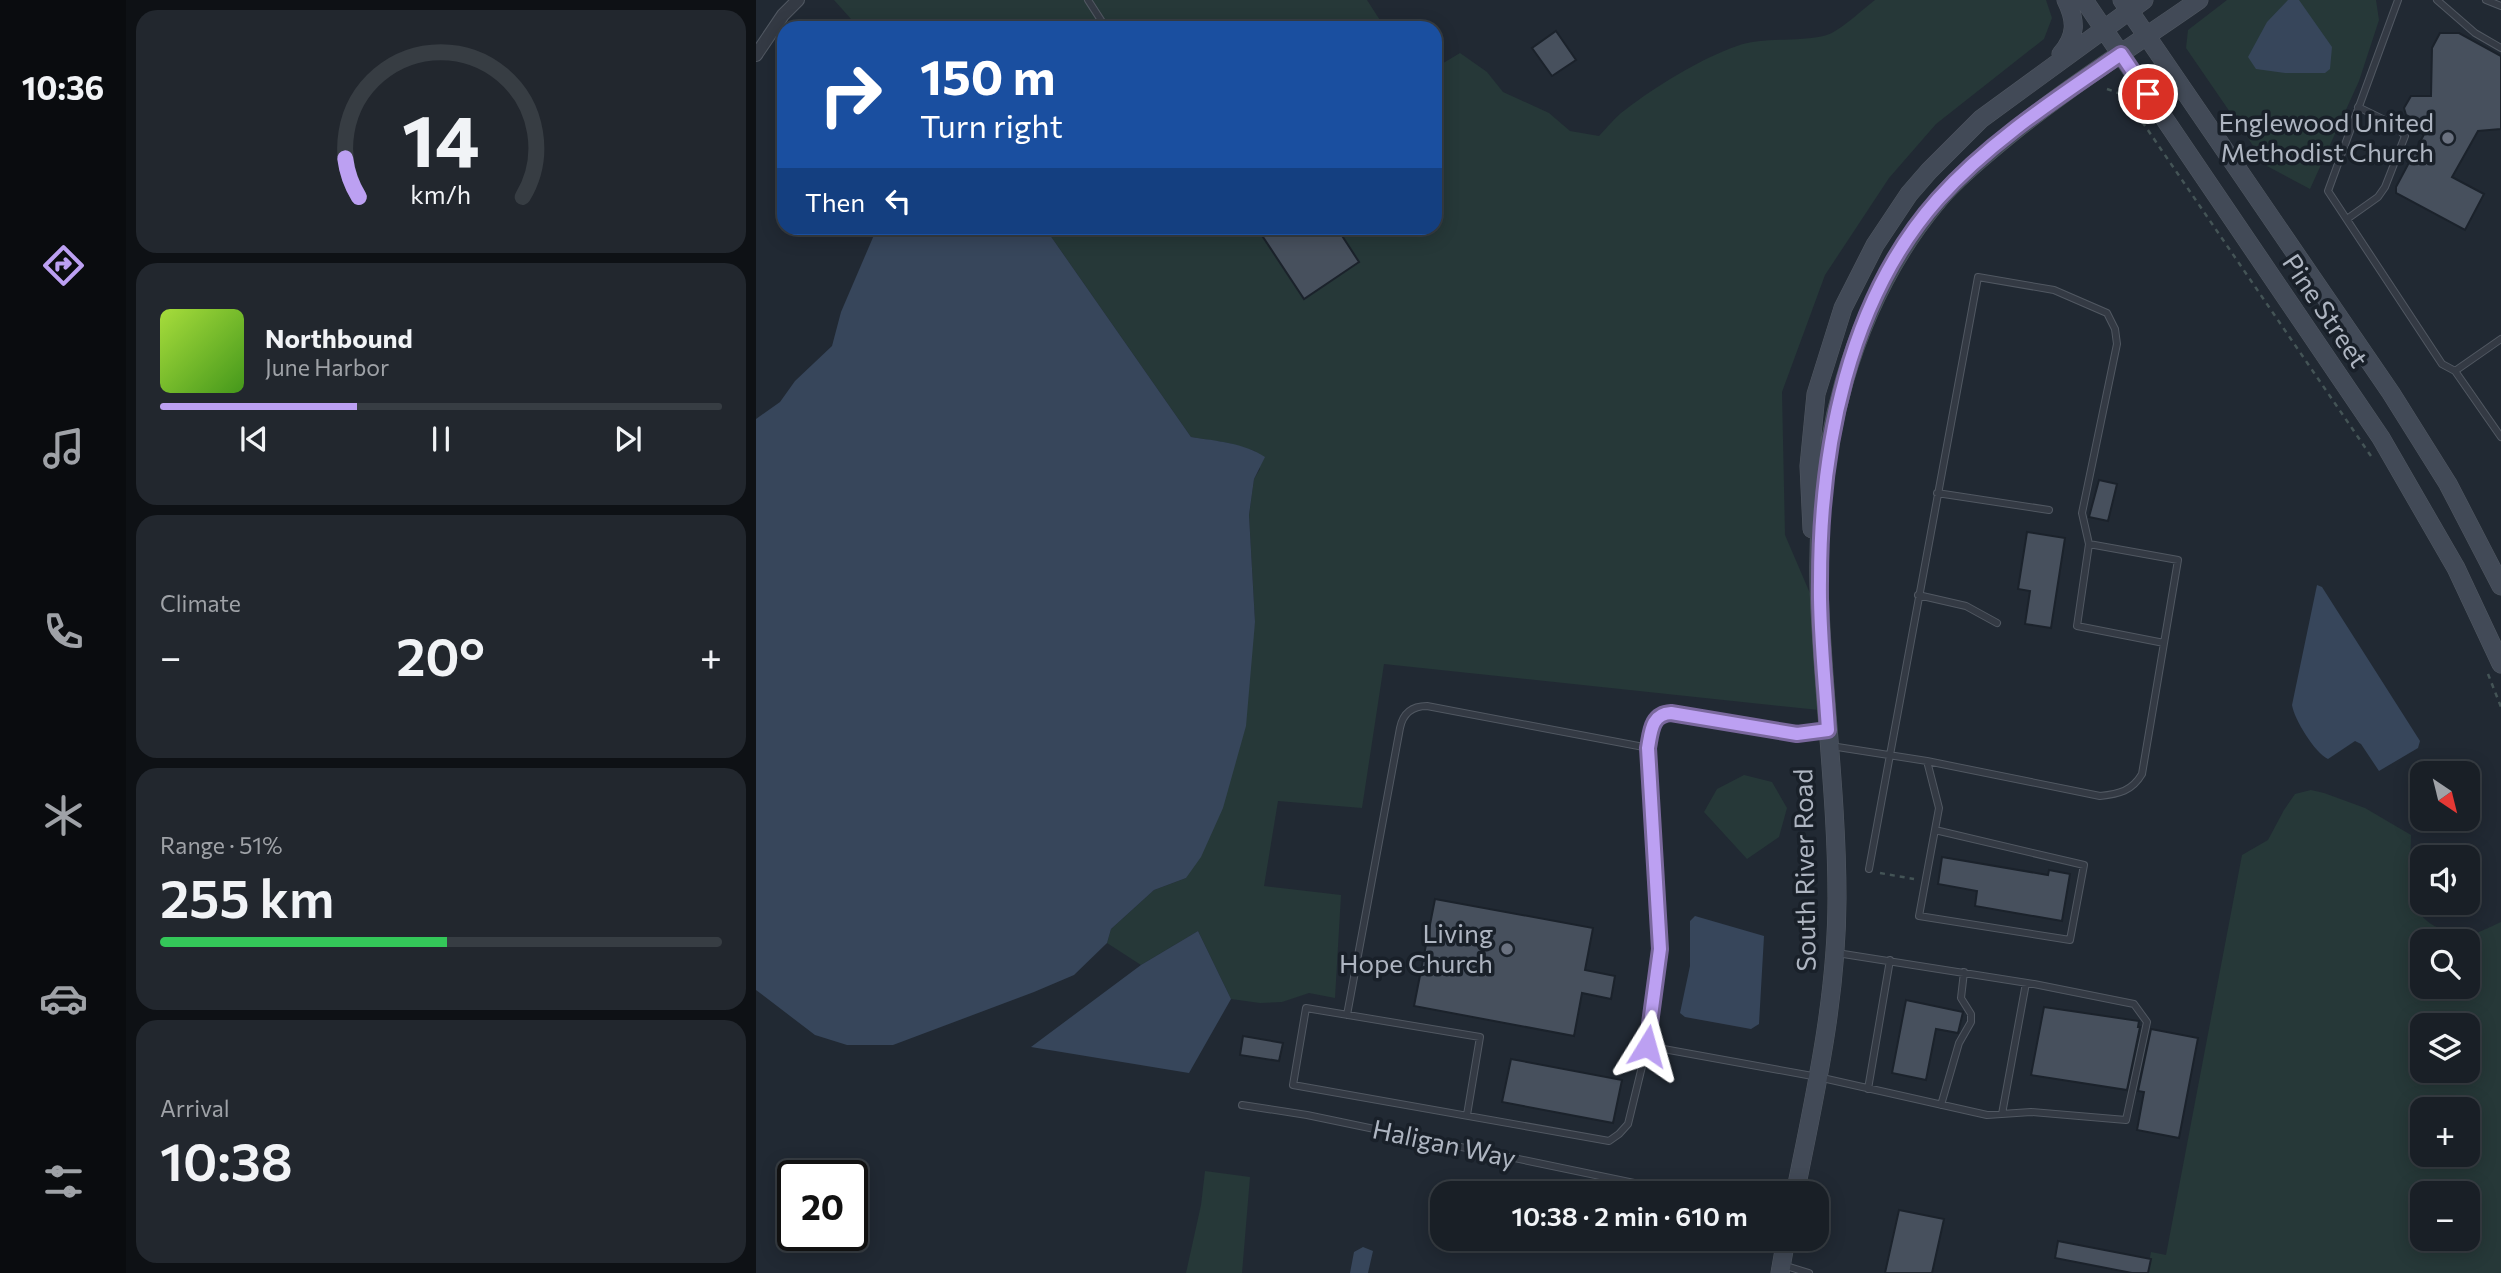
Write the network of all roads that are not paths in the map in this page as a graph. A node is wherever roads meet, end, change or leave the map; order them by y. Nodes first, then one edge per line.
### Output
1 (798, 0) edge
2 (1088, 0) edge
3 (2066, 0) edge
4 (2084, 0) edge
5 (2144, 0) edge
6 (2199, 0) edge
7 (2398, 0) edge
8 (2437, 0) edge
9 (2486, 0) edge
10 (2125, 5) edge
11 (2501, 6) edge
12 (779, 21) edge
13 (1102, 21) edge
14 (777, 24) edge
15 (2104, 28) junction
16 (2147, 36) junction
17 (2501, 48) edge
18 (2121, 54) junction
19 (756, 55) edge
20 (2048, 68) junction
21 (2358, 107) junction
22 (2347, 219) junction
23 (2501, 339) edge
24 (2455, 371) junction
25 (2501, 437) edge
26 (1937, 493) junction
27 (2049, 510) dead end
28 (2089, 544) junction
29 (2499, 579) edge
30 (1819, 584) junction
31 (2467, 591) junction
32 (1918, 595) junction
33 (1997, 623) dead end
34 (2164, 643) junction
35 (2493, 665) edge
36 (1829, 738) junction
37 (1648, 748) junction
38 (1889, 755) junction
39 (1927, 761) junction
40 (1935, 830) junction
41 (1869, 869) dead end
42 (1835, 952) junction
43 (1890, 960) junction
44 (1964, 972) junction
45 (2026, 983) junction
46 (1347, 1015) junction
47 (1647, 1046) junction
48 (1818, 1077) junction
49 (1868, 1089) junction
50 (1242, 1105) dead end
51 (1941, 1105) junction
52 (2002, 1114) junction
53 (1467, 1115) junction
54 (1624, 1181) edge
55 (1798, 1181) edge
56 (1784, 1251) edge
57 (1781, 1269) edge
58 (1809, 1273) edge

1 - 12 street
2 - 13 lane
3 - 20 main road
4 - 15 main road, Pine Street
5 - 10 main road, South River Road
6 - 16 main road, South River Road
7 - 21 lane
8 - 17 lane
9 - 11 lane
10 - 15 main road, South River Road
10 - 16 main road, Pine Street
14 - 19 street
15 - 18 main road, Pine Street
15 - 20 main road, South River Road
16 - 18 main road, South River Road
16 - 29 main road, Pine Street
18 - 30 main road, South River Road
18 - 31 main road, Pine Street
20 - 30 main road, South River Road
21 - 22 lane
21 - 22 lane
22 - 24 lane
23 - 24 lane
24 - 25 lane
26 - 27 lane
26 - 28 lane
26 - 32 lane
28 - 34 lane
28 - 34 lane
29 - 31 main road
30 - 36 main road, South River Road
31 - 35 main road, Pine Street
32 - 33 lane
32 - 38 lane
34 - 39 lane
36 - 37 lane
36 - 38 lane
36 - 42 main road, South River Road
37 - 46 lane
37 - 47 lane
38 - 39 lane
38 - 41 lane
39 - 40 lane
40 - 40 lane
42 - 43 lane
42 - 48 main road, South River Road
43 - 44 lane
43 - 49 lane
44 - 45 lane
44 - 51 lane
45 - 52 lane
45 - 52 lane
46 - 53 lane
46 - 53 lane
47 - 48 lane
47 - 53 lane
48 - 49 lane
48 - 55 main road, South River Road
49 - 51 lane
50 - 54 lane, Haligan Way
51 - 52 lane
56 - 57 main road
57 - 58 lane

